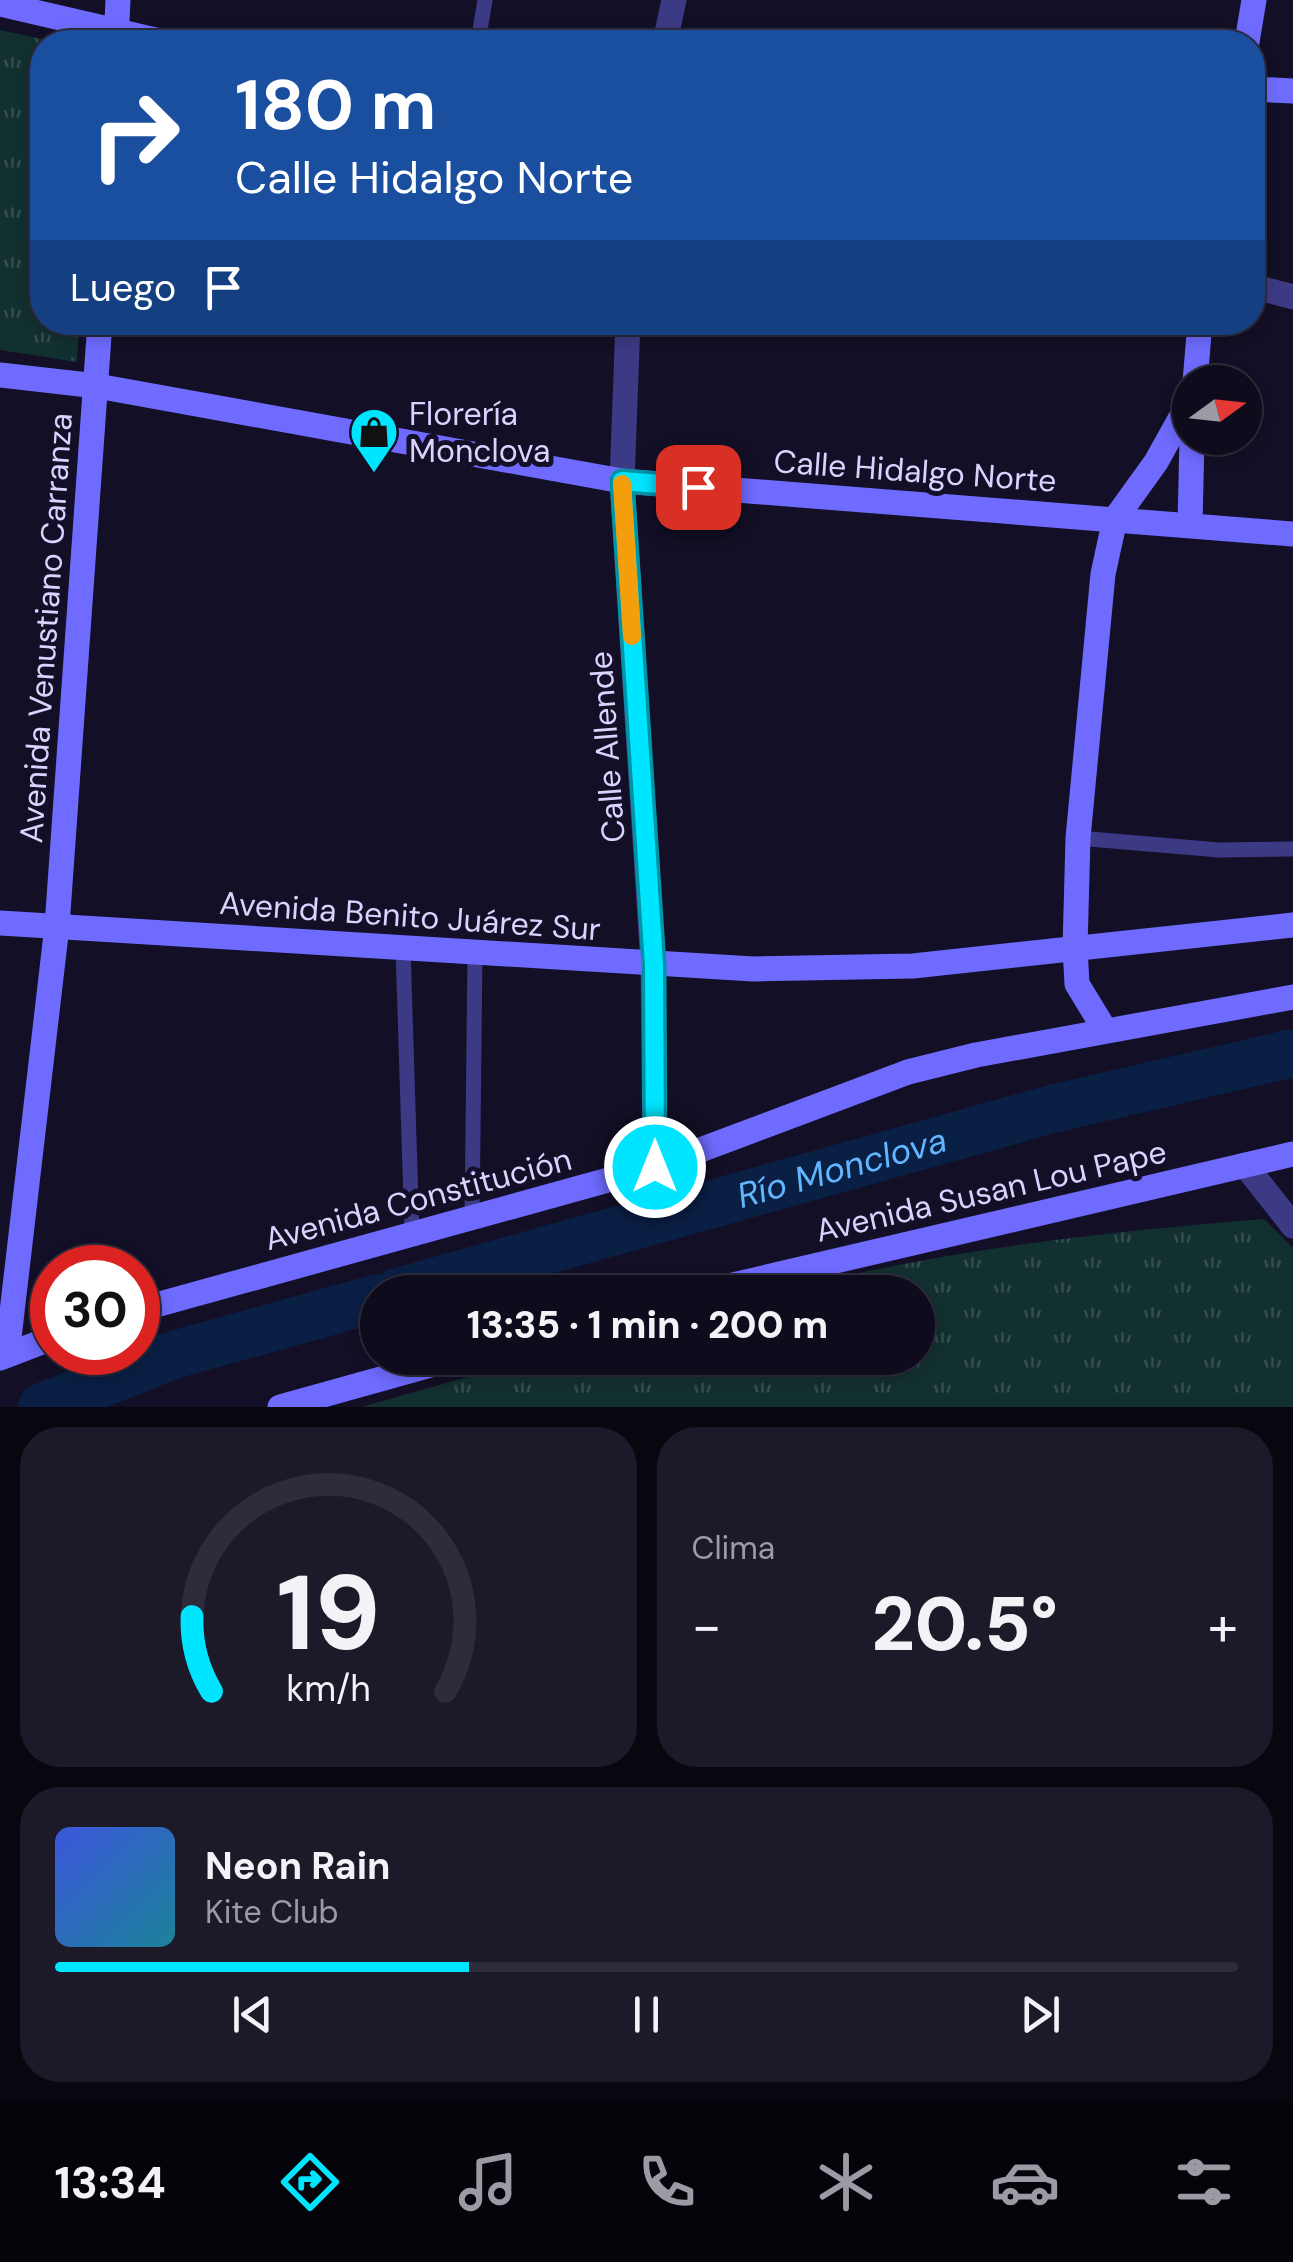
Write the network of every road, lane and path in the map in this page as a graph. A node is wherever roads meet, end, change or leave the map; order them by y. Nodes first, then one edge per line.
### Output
1 (118, 0) edge
2 (485, 0) edge
3 (674, 0) edge
4 (1254, 0) edge
5 (0, 4) edge
6 (91, 30) edge
7 (116, 30) edge
8 (480, 30) edge
9 (668, 30) edge
10 (1249, 30) edge
11 (1265, 89) edge
12 (1293, 91) edge
13 (1265, 289) edge
14 (1293, 297) edge
15 (99, 335) edge
16 (628, 335) edge
17 (1199, 335) edge
18 (1196, 365) edge
19 (0, 375) edge
20 (97, 386) junction
21 (1172, 433) edge
22 (1192, 455) edge
23 (622, 481) junction
24 (1115, 519) junction
25 (1190, 524) junction
26 (1293, 534) edge
27 (1078, 838) junction
28 (1293, 849) edge
29 (0, 923) edge
30 (56, 926) junction
31 (1293, 926) edge
32 (403, 948) junction
33 (1075, 948) junction
34 (475, 952) junction
35 (654, 965) junction
36 (1293, 998) edge
37 (1105, 1030) junction
38 (1293, 1154) edge
39 (1245, 1165) junction
40 (655, 1167) junction
41 (472, 1219) junction
42 (1293, 1226) edge
43 (412, 1236) junction
44 (10, 1251) edge
45 (776, 1275) edge
46 (160, 1304) edge
47 (30, 1346) edge
48 (4, 1356) edge
49 (395, 1375) edge
50 (280, 1407) edge

1 - 7 street
2 - 8 lane
3 - 9 street
4 - 10 street
5 - 6 street
11 - 12 street
13 - 14 street
15 - 20 street, Avenida Venustiano Carranza
16 - 23 street, Calle Allende
17 - 18 street
19 - 20 street, Calle Hidalgo Norte
20 - 23 street, Calle Hidalgo Norte
20 - 30 street, Avenida Venustiano Carranza
21 - 24 street
22 - 25 street
23 - 24 street, Calle Hidalgo Norte
23 - 35 street, Calle Allende
24 - 25 street, Calle Hidalgo Norte
24 - 27 street
25 - 26 street, Calle Hidalgo Norte
27 - 28 lane
27 - 33 street
29 - 30 street, Avenida Benito Juárez Sur
30 - 32 street, Avenida Benito Juárez Sur
30 - 44 street, Avenida Venustiano Carranza
31 - 33 street, Avenida Benito Juárez Sur
32 - 34 street, Avenida Benito Juárez Sur
32 - 43 lane
33 - 35 street, Avenida Benito Juárez Sur
33 - 37 street
34 - 35 street, Avenida Benito Juárez Sur
34 - 41 lane
35 - 40 street, Calle Allende
36 - 37 street, Avenida Constitución
37 - 40 street, Avenida Constitución
38 - 39 street, Avenida Susan Lou Pape
39 - 42 street
39 - 45 street, Avenida Susan Lou Pape
40 - 41 street, Avenida Constitución
41 - 43 street, Avenida Constitución
43 - 46 street, Avenida Constitución
44 - 48 street, Avenida Venustiano Carranza
47 - 48 street
49 - 50 street

